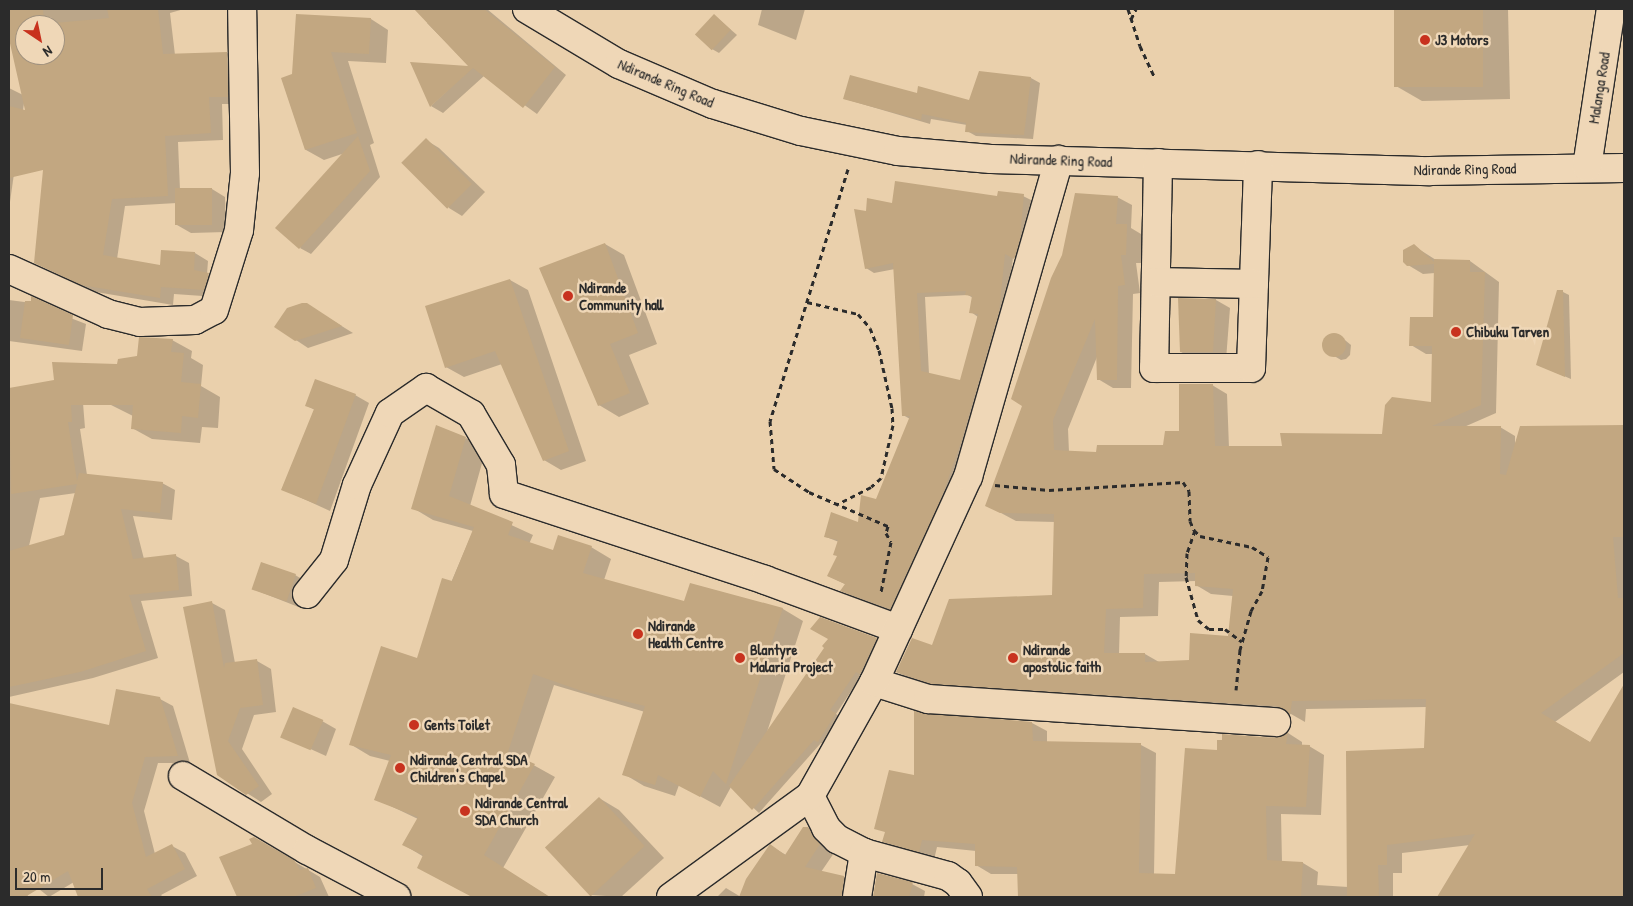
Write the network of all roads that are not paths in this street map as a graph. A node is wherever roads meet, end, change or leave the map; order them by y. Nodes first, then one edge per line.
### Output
1 (242, 9) edge
2 (526, 9) edge
3 (1611, 9) edge
4 (563, 18) edge
5 (1059, 160) junction
6 (1158, 163) junction
7 (1258, 165) junction
8 (1587, 167) junction
9 (1624, 168) edge
10 (9, 269) edge
11 (1156, 282) junction
12 (1254, 284) junction
13 (307, 594) dead end
14 (887, 626) junction
15 (874, 682) junction
16 (1276, 722) dead end
17 (182, 776) dead end
18 (810, 796) junction
19 (864, 853) junction
20 (396, 897) edge
21 (670, 897) edge
22 (857, 897) edge
23 (968, 897) edge

1 - 10 street
2 - 4 street, Ndirande Ring Road
3 - 8 street, Malanga Road
4 - 5 street, Ndirande Ring Road
5 - 6 street, Ndirande Ring Road
5 - 14 street
6 - 7 street, Ndirande Ring Road
6 - 11 street
7 - 8 street, Ndirande Ring Road
7 - 12 street
8 - 9 street, Ndirande Ring Road
11 - 12 street
11 - 12 street
13 - 14 street
14 - 15 street
15 - 16 street
15 - 18 street
17 - 20 street
18 - 19 street
18 - 21 street
19 - 22 street
19 - 23 street

